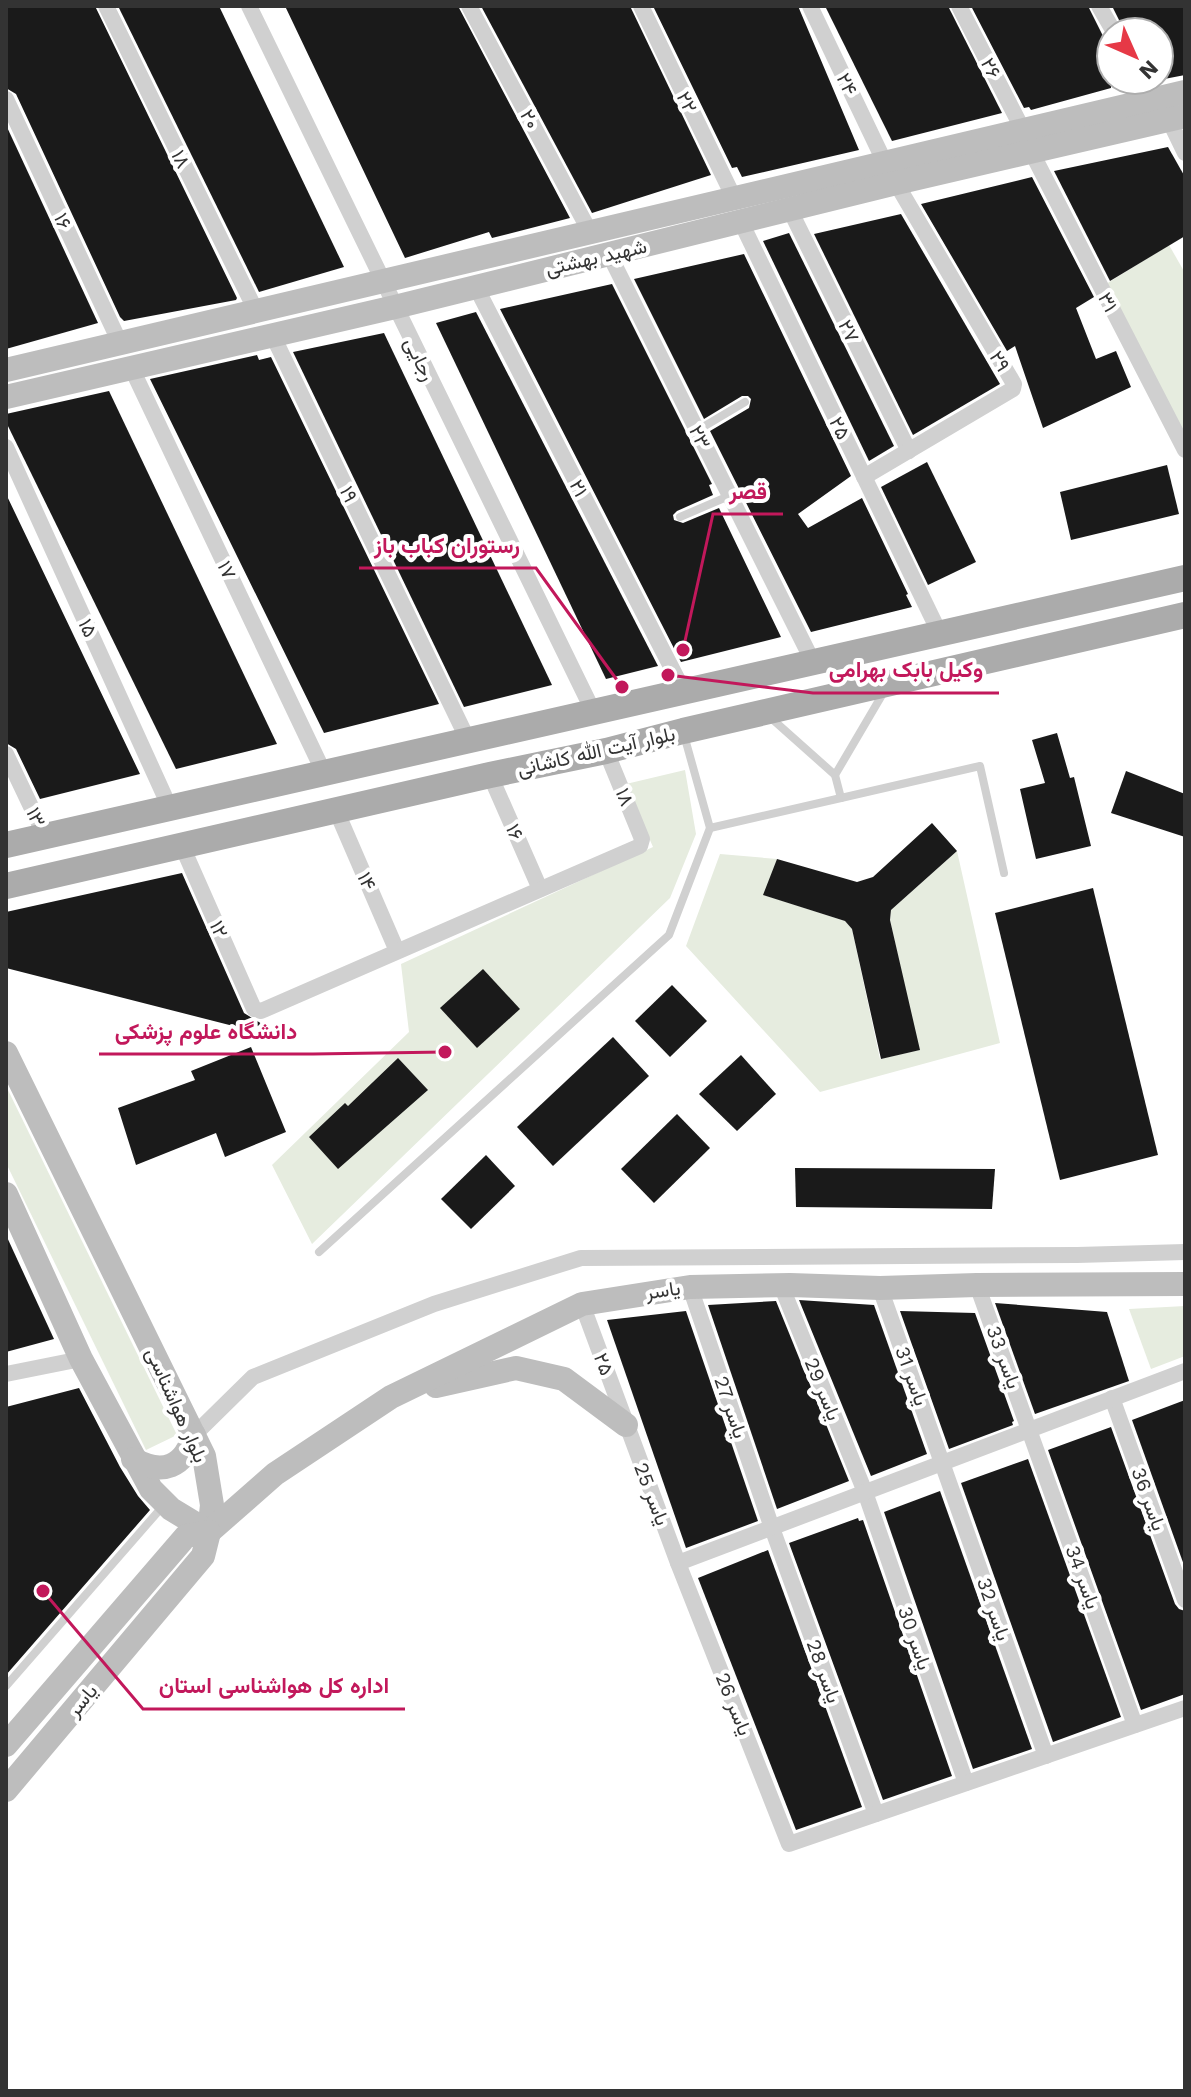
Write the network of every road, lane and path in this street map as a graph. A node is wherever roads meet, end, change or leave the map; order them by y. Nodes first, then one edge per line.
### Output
1 (106, 6) edge
2 (249, 6) edge
3 (469, 6) edge
4 (641, 6) edge
5 (810, 6) edge
6 (959, 6) edge
7 (1129, 96) edge
8 (6, 99) edge
9 (1177, 118) edge
10 (1023, 130) junction
11 (1032, 153) junction
12 (1185, 153) edge
13 (890, 173) junction
14 (734, 198) junction
15 (790, 210) junction
16 (741, 222) junction
17 (590, 232) junction
18 (609, 254) junction
19 (382, 281) junction
20 (475, 285) junction
21 (395, 307) junction
22 (256, 311) junction
23 (272, 334) junction
24 (120, 343) junction
25 (131, 367) junction
26 (6, 370) edge
27 (6, 397) edge
28 (745, 402) dead end
29 (697, 431) junction
30 (6, 447) edge
31 (1185, 450) edge
32 (909, 451) junction
33 (864, 477) junction
34 (729, 496) junction
35 (680, 517) dead end
36 (1185, 578) edge
37 (1185, 615) edge
38 (940, 634) junction
39 (813, 662) junction
40 (889, 683) junction
41 (683, 690) junction
42 (593, 711) junction
43 (765, 712) junction
44 (683, 731) junction
45 (468, 740) junction
46 (606, 751) junction
47 (6, 754) edge
48 (324, 773) junction
49 (490, 775) junction
50 (835, 775) junction
51 (841, 798) junction
52 (170, 808) junction
53 (336, 810) junction
54 (710, 828) junction
55 (45, 836) junction
56 (6, 845) edge
57 (182, 846) junction
58 (1004, 873) dead end
59 (6, 886) edge
60 (540, 889) junction
61 (397, 951) junction
62 (6, 1053) edge
63 (6, 1194) edge
64 (319, 1252) dead end
65 (1185, 1252) edge
66 (1185, 1284) edge
67 (781, 1285) junction
68 (977, 1285) junction
69 (690, 1287) junction
70 (880, 1288) junction
71 (582, 1304) junction
72 (81, 1359) junction
73 (1185, 1371) edge
74 (6, 1374) edge
75 (391, 1397) junction
76 (1112, 1398) junction
77 (626, 1425) junction
78 (1030, 1430) junction
79 (194, 1435) junction
80 (133, 1459) junction
81 (943, 1463) junction
82 (865, 1492) junction
83 (165, 1503) junction
84 (772, 1528) junction
85 (209, 1532) junction
86 (678, 1563) junction
87 (1185, 1600) edge
88 (6, 1686) edge
89 (1185, 1708) edge
90 (1135, 1725) junction
91 (6, 1745) edge
92 (1046, 1756) junction
93 (966, 1783) junction
94 (6, 1790) edge
95 (876, 1814) junction

1 - 22 street, ۱۸
2 - 19 street, رجایی
3 - 17 street, ۲۰
4 - 14 street, ۲۲
5 - 13 street, ۲۴
6 - 10 street, ۲۶
7 - 10 main road, شهید بهشتی
8 - 24 street, ۱۶
9 - 11 main road, شهید بهشتی
9 - 12 street
10 - 13 main road, شهید بهشتی
11 - 13 main road, شهید بهشتی
11 - 31 street, ۳۱
13 - 14 main road, شهید بهشتی
13 - 15 main road, شهید بهشتی
13 - 32 street, ۲۹
14 - 17 main road, شهید بهشتی
15 - 16 main road, شهید بهشتی
15 - 32 street, ۲۷
16 - 18 main road, شهید بهشتی
16 - 33 street, ۲۵
17 - 19 main road, شهید بهشتی
18 - 20 main road, شهید بهشتی
18 - 29 street, ۲۳
19 - 21 street, رجایی
19 - 22 main road, شهید بهشتی
20 - 21 main road, شهید بهشتی
20 - 41 street, ۲۱
21 - 23 main road, شهید بهشتی
21 - 42 street, رجایی
22 - 24 main road, شهید بهشتی
23 - 25 main road, شهید بهشتی
23 - 45 street, ۱۹
24 - 26 main road, شهید بهشتی
25 - 27 main road, شهید بهشتی
25 - 48 street, ۱۷
28 - 29 lane
29 - 34 street, ۲۳
30 - 52 street, ۱۵
32 - 33 street, ۲۹
33 - 38 street, ۲۵
34 - 35 lane
34 - 39 street, ۲۳
36 - 38 main road, بلوار آیت الله کاشانی
37 - 40 main road, بلوار آیت الله کاشانی
38 - 39 main road, بلوار آیت الله کاشانی
39 - 41 main road, بلوار آیت الله کاشانی
40 - 43 main road, بلوار آیت الله کاشانی
40 - 50 lane
41 - 42 main road, بلوار آیت الله کاشانی
42 - 45 main road, بلوار آیت الله کاشانی
43 - 44 main road, بلوار آیت الله کاشانی
43 - 50 lane
44 - 46 main road, بلوار آیت الله کاشانی
44 - 54 lane
45 - 48 main road, بلوار آیت الله کاشانی
46 - 49 main road, بلوار آیت الله کاشانی
46 - 60 street, ۱۸
47 - 55 street, ۱۳
48 - 52 main road, بلوار آیت الله کاشانی
49 - 53 main road, بلوار آیت الله کاشانی
49 - 60 street, ۱۶
50 - 51 lane
51 - 54 lane
51 - 58 lane
52 - 55 main road, بلوار آیت الله کاشانی
53 - 57 main road, بلوار آیت الله کاشانی
53 - 61 street, ۱۴
54 - 64 lane
55 - 56 main road, بلوار آیت الله کاشانی
57 - 59 main road, بلوار آیت الله کاشانی
57 - 61 street, ۱۲
60 - 61 street
62 - 79 main road, بلوار هواشناسی
63 - 72 main road
65 - 79 street
66 - 68 main road, یاسر
67 - 69 main road, یاسر
67 - 70 main road, یاسر
67 - 82 street, یاسر 29
68 - 70 main road, یاسر
68 - 78 street, یاسر 33
69 - 71 main road, یاسر
69 - 84 street, یاسر 27
70 - 81 street, یاسر 31
71 - 75 main road, یاسر
71 - 77 street, ۲۵
72 - 74 street
72 - 80 main road
73 - 76 street
75 - 77 main road
75 - 85 main road, یاسر
76 - 78 street
76 - 87 street, یاسر 36
77 - 86 street, یاسر 25
78 - 81 street
78 - 90 street, یاسر 34
79 - 80 main road
79 - 85 main road, بلوار هواشناسی
80 - 83 main road
81 - 82 street
81 - 92 street, یاسر 32
82 - 84 street
82 - 93 street, یاسر 30
83 - 85 main road
83 - 88 lane
84 - 86 street
84 - 95 street, یاسر 28
85 - 91 main road, یاسر
85 - 94 main road, یاسر
86 - 95 street, یاسر 26
89 - 90 street
90 - 92 street
92 - 93 street
93 - 95 street

